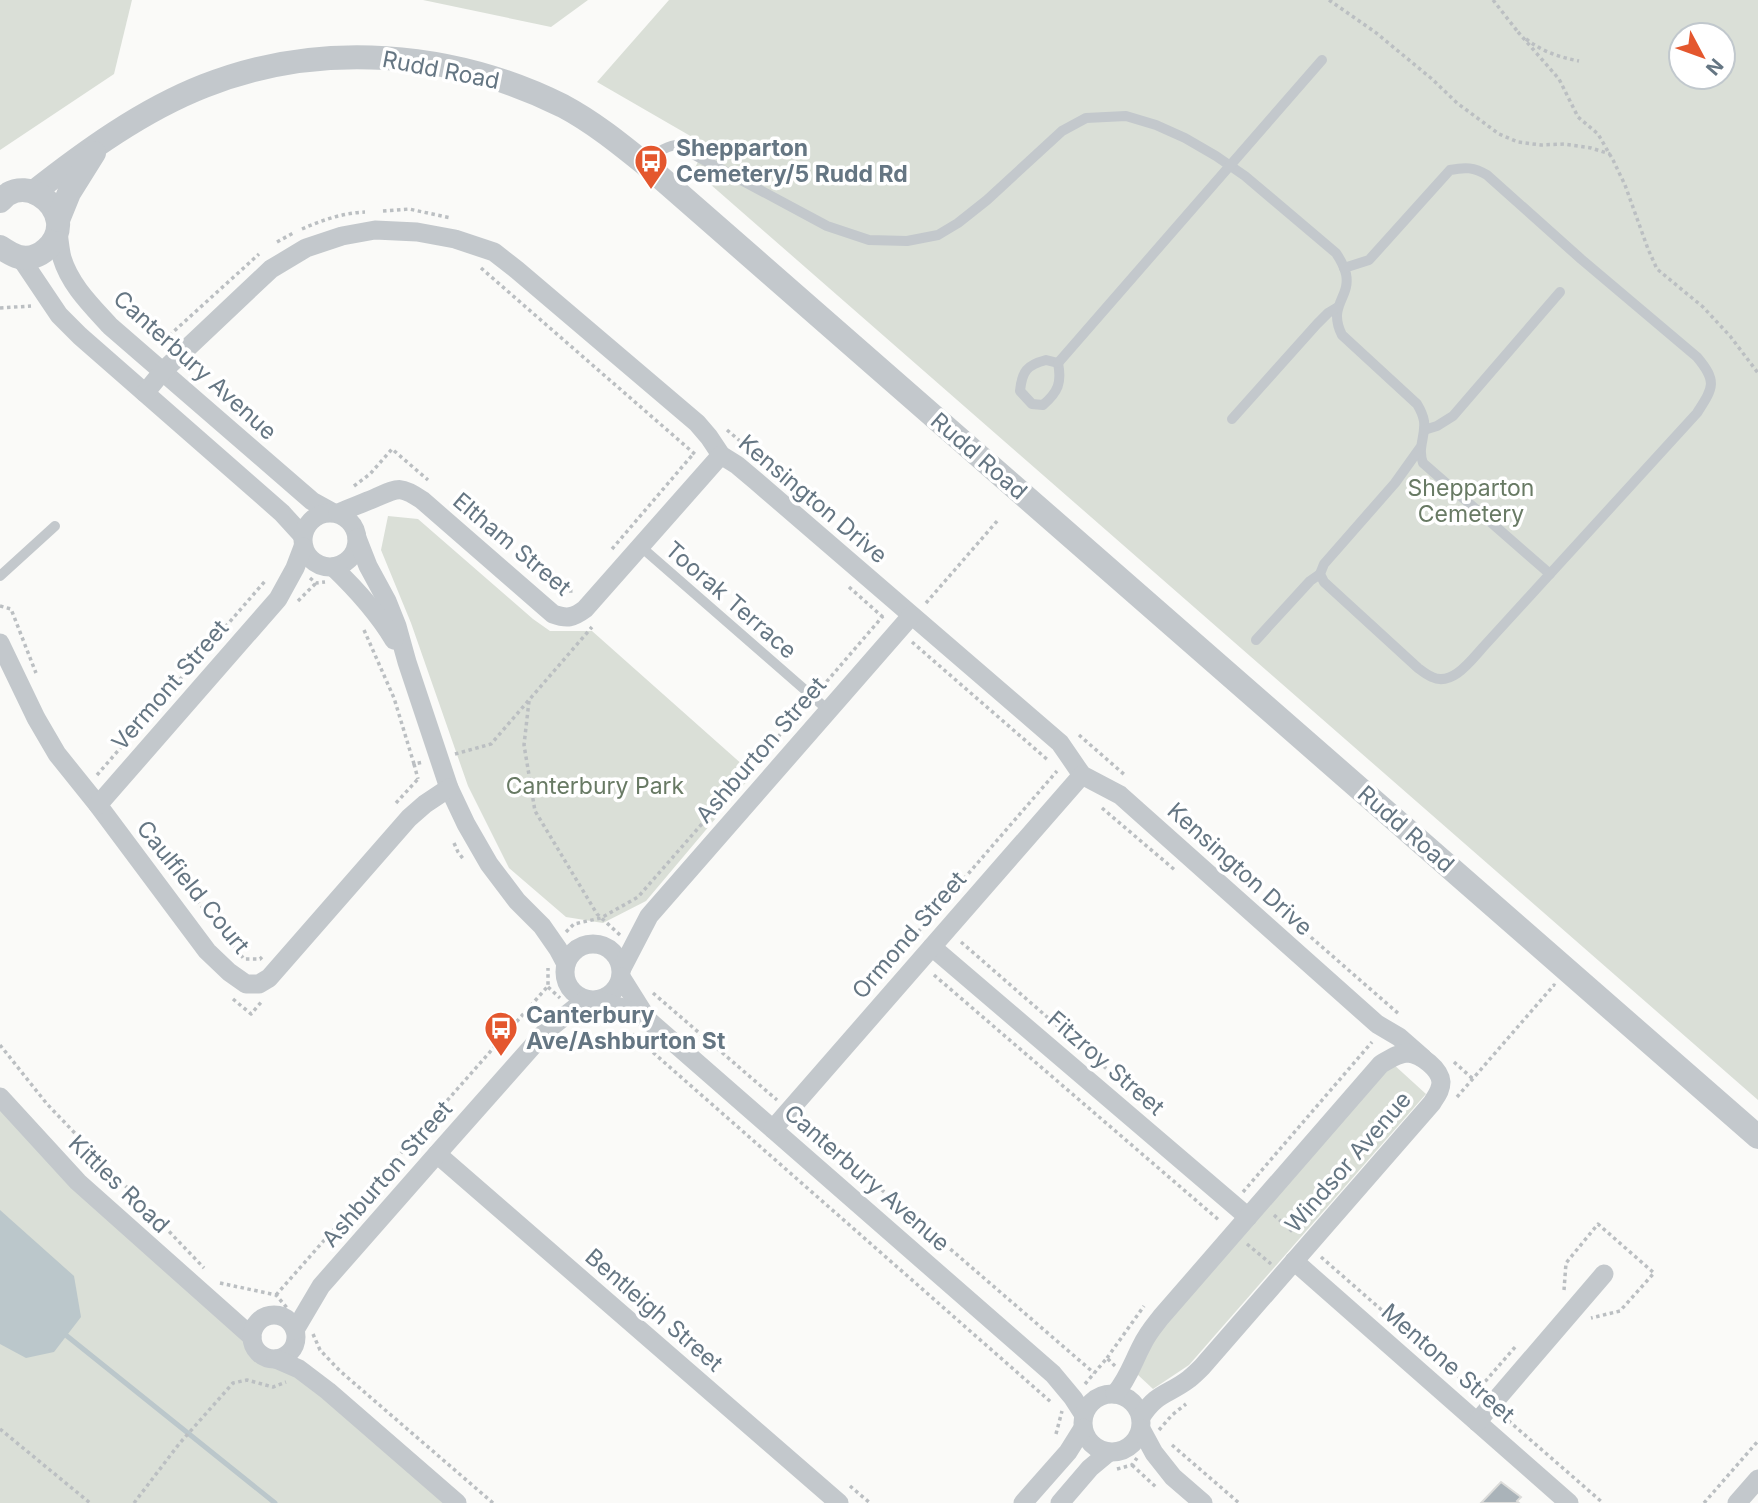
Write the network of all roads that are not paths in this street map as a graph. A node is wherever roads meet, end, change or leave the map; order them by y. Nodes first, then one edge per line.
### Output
1 (1322, 60) dead end
2 (100, 145) junction
3 (645, 164) junction
4 (1230, 166) junction
5 (34, 192) junction
6 (0, 201) edge
7 (58, 225) junction
8 (7, 252) edge
9 (1344, 268) junction
10 (1560, 292) dead end
11 (1338, 307) junction
12 (1058, 363) junction
13 (163, 371) junction
14 (145, 393) junction
15 (1232, 419) dead end
16 (1424, 430) junction
17 (1420, 448) junction
18 (721, 455) junction
19 (376, 498) junction
20 (335, 513) junction
21 (55, 526) dead end
22 (356, 534) junction
23 (303, 542) junction
24 (639, 546) junction
25 (329, 567) junction
26 (1321, 574) junction
27 (1550, 574) junction
28 (0, 576) edge
29 (278, 598) junction
30 (919, 609) junction
31 (1256, 640) dead end
32 (0, 643) edge
33 (407, 662) junction
34 (828, 710) junction
35 (1083, 775) junction
36 (449, 788) junction
37 (101, 790) junction
38 (559, 940) junction
39 (611, 943) junction
40 (932, 947) junction
41 (566, 972) junction
42 (622, 972) junction
43 (592, 1000) junction
44 (648, 1020) junction
45 (1377, 1024) junction
46 (545, 1031) junction
47 (1423, 1058) junction
48 (1381, 1063) junction
49 (0, 1097) edge
50 (773, 1129) junction
51 (1758, 1137) edge
52 (437, 1154) junction
53 (1254, 1210) junction
54 (1301, 1266) junction
55 (1604, 1274) dead end
56 (214, 1291) junction
57 (285, 1317) junction
58 (252, 1337) junction
59 (276, 1359) junction
60 (1083, 1386) junction
61 (328, 1391) junction
62 (1110, 1394) junction
63 (1084, 1422) junction
64 (1477, 1422) junction
65 (1136, 1444) junction
66 (1758, 1479) edge
67 (457, 1503) edge
68 (839, 1503) edge
69 (1023, 1503) edge
70 (1060, 1503) edge
71 (1203, 1503) edge
72 (1569, 1503) edge
73 (1737, 1503) edge

1 - 4 lane
2 - 3 street, Rudd Road
2 - 5 street, Rudd Road
2 - 7 street, Rudd Road
3 - 4 lane
3 - 51 street, Rudd Road
4 - 9 lane
4 - 12 lane
5 - 6 street
5 - 7 street
7 - 8 street, Rudd Road
7 - 13 street, Canterbury Avenue
8 - 14 street
9 - 11 lane
9 - 27 lane
10 - 16 lane
11 - 15 lane
11 - 16 lane
12 - 12 lane
13 - 14 street, Kensington Drive
13 - 18 street, Kensington Drive
13 - 20 street, Canterbury Avenue
14 - 23 street
16 - 17 lane
17 - 26 lane
17 - 27 lane
18 - 24 street, Eltham Street
18 - 30 street, Kensington Drive
19 - 20 street
19 - 22 street
19 - 24 street, Eltham Street
20 - 22 street
20 - 23 street
21 - 28 lane
22 - 25 street
22 - 33 street
23 - 25 street
23 - 29 street, Vermont Street
24 - 34 lane, Toorak Terrace
25 - 29 street, Vermont Street
25 - 33 street
26 - 27 lane
26 - 31 lane
29 - 37 street, Vermont Street
30 - 34 street, Ashburton Street
30 - 35 street, Kensington Drive
32 - 37 street, Caulfield Court
33 - 36 street
34 - 39 street, Ashburton Street
35 - 40 street, Ormond Street
35 - 45 street, Kensington Drive
36 - 37 street, Caulfield Court
36 - 38 street
38 - 39 street
38 - 41 street
39 - 41 street
39 - 42 street
40 - 50 street, Ormond Street
40 - 53 street, Fitzroy Street
41 - 43 street
41 - 46 street, Ashburton Street
42 - 43 street
42 - 44 street, Canterbury Avenue
43 - 44 street, Canterbury Avenue
43 - 46 street, Ashburton Street
44 - 50 street, Canterbury Avenue
45 - 47 street, Kensington Drive
45 - 48 street
46 - 52 street, Ashburton Street
47 - 48 street, Windsor Avenue
47 - 54 street, Windsor Avenue
48 - 53 street, Windsor Avenue
49 - 56 street, Kittles Road
50 - 60 street, Canterbury Avenue
52 - 57 street, Ashburton Street
52 - 68 street, Bentleigh Street
53 - 62 street, Windsor Avenue
54 - 64 street, Mentone Street
54 - 65 street, Windsor Avenue
55 - 64 street
56 - 57 street, Kittles Road
56 - 58 street, Kittles Road
57 - 58 street
57 - 59 street
57 - 61 street
58 - 59 street
59 - 61 street
60 - 62 street
60 - 63 street, Canterbury Avenue
61 - 67 street
62 - 63 street
62 - 65 street
63 - 65 street
63 - 69 street
64 - 72 street, Mentone Street
65 - 70 street, Windsor Avenue
65 - 71 street
66 - 73 street

